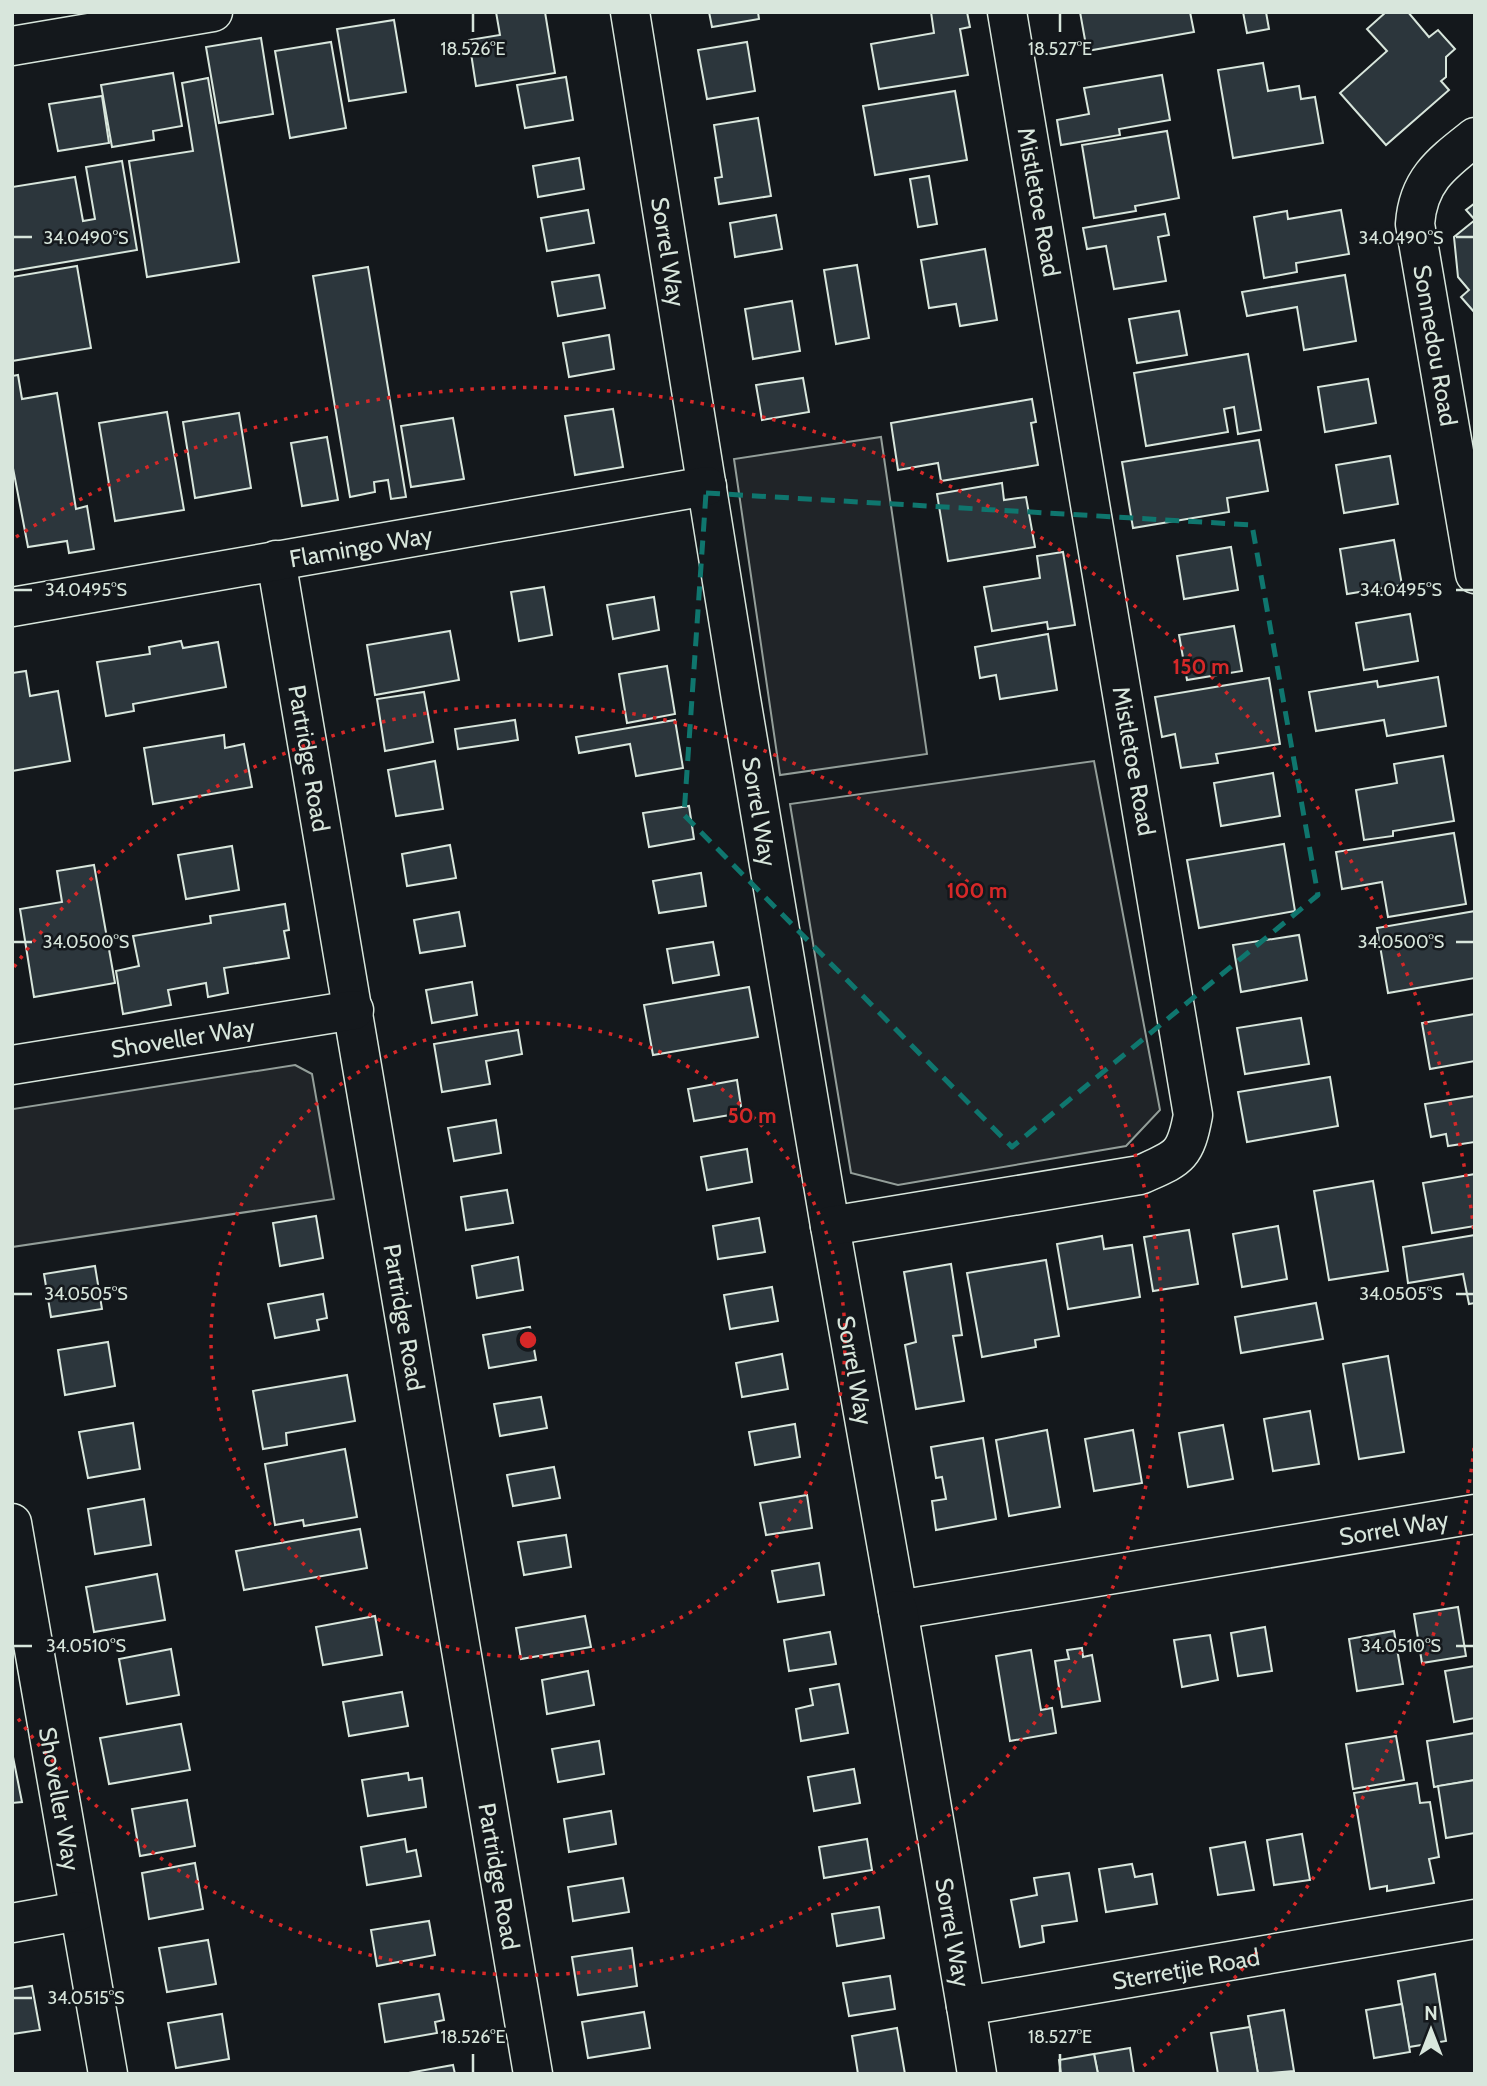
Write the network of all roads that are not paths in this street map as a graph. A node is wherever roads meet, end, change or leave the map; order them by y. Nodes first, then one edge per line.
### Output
1 (213, 12) edge
2 (630, 12) edge
3 (1007, 12) edge
4 (12, 46) edge
5 (1475, 137) edge
6 (707, 486) junction
7 (276, 560) junction
8 (1475, 575) edge
9 (12, 607) edge
10 (354, 1010) junction
11 (12, 1065) edge
12 (830, 1226) junction
13 (1475, 1514) edge
14 (12, 1522) edge
15 (898, 1610) junction
16 (79, 1911) junction
17 (1475, 1919) edge
18 (12, 1923) edge
19 (966, 2006) junction
20 (108, 2074) edge
21 (533, 2074) edge
22 (977, 2074) edge

1 - 4 street
2 - 6 street, Sorrel Way
3 - 12 street, Mistletoe Road
5 - 8 street, Sonnedou Road
6 - 7 street, Flamingo Way
6 - 12 street, Sorrel Way
7 - 9 street, Flamingo Way
7 - 10 street, Partridge Road
10 - 11 street, Shoveller Way
10 - 21 street, Partridge Road
12 - 15 street, Sorrel Way
13 - 15 street, Sorrel Way
14 - 16 street, Shoveller Way
15 - 19 street, Sorrel Way
16 - 18 street
16 - 20 street, Shoveller Way
17 - 19 street, Sterretjie Road
19 - 22 street

